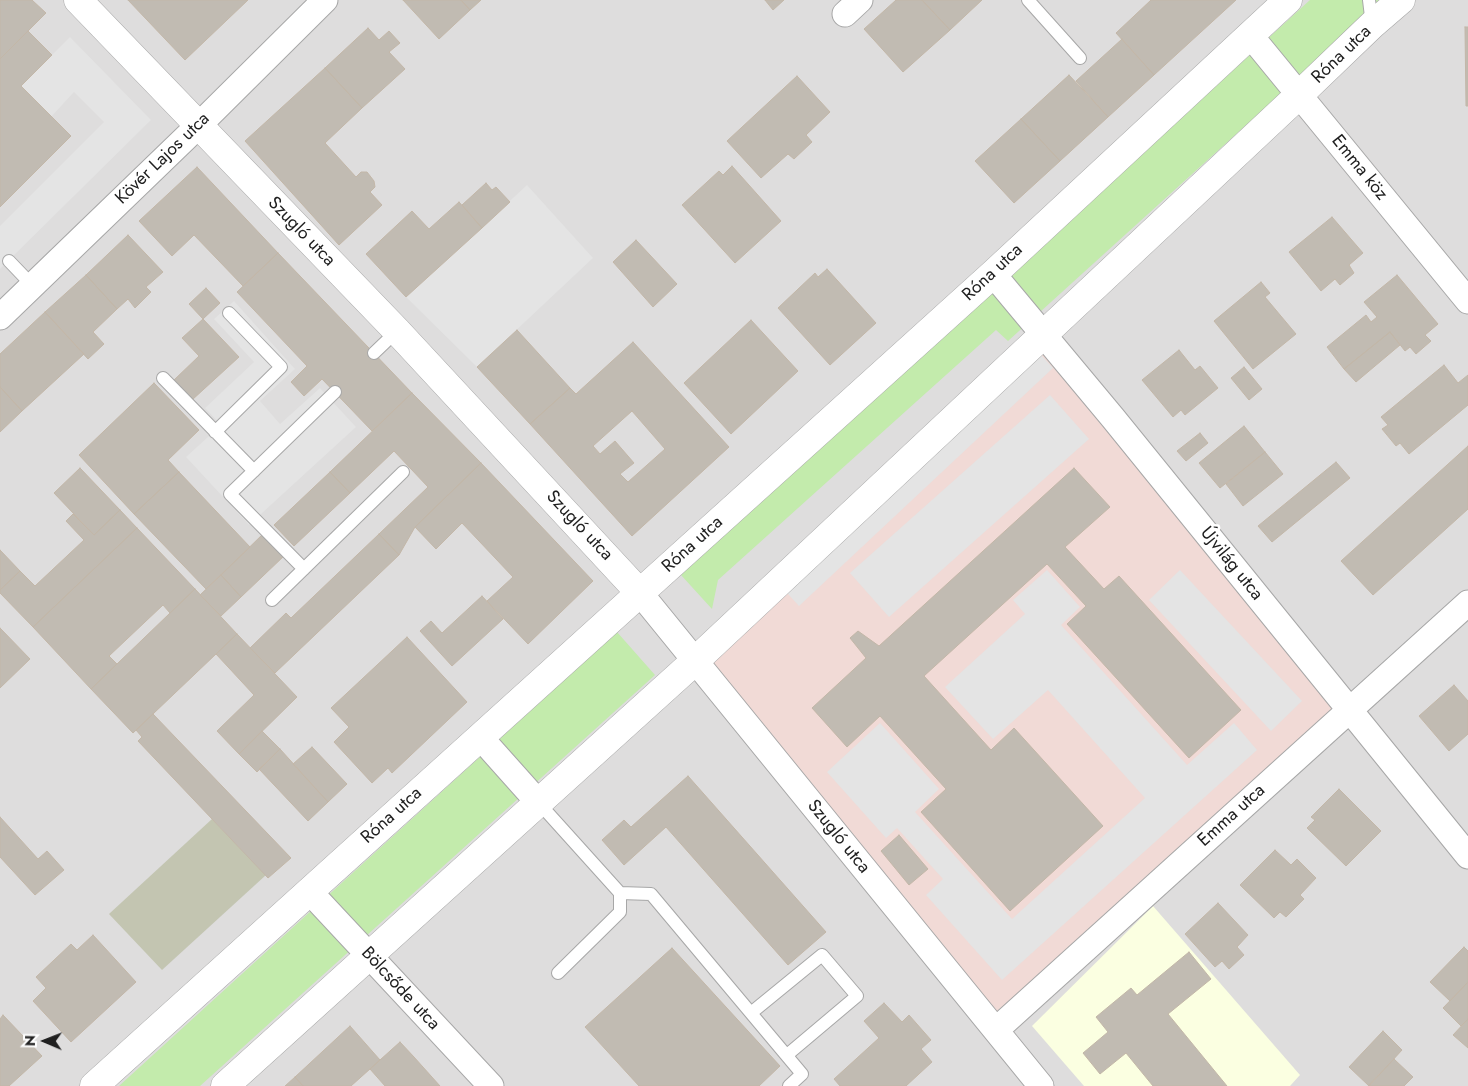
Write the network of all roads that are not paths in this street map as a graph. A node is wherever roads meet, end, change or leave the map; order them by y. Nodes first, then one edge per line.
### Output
1 (78, 0) edge
2 (325, 0) edge
3 (1028, 0) edge
4 (1288, 0) edge
5 (1401, 0) edge
6 (1371, 12) edge
7 (1250, 35) junction
8 (1080, 58) dead end
9 (1299, 96) junction
10 (199, 125) junction
11 (9, 261) dead end
12 (992, 274) junction
13 (32, 286) junction
14 (1468, 301) edge
15 (229, 313) dead end
16 (0, 317) edge
17 (397, 331) junction
18 (1044, 334) junction
19 (374, 353) dead end
20 (162, 378) dead end
21 (335, 392) dead end
22 (215, 432) junction
23 (254, 472) junction
24 (403, 472) dead end
25 (304, 569) junction
26 (640, 593) junction
27 (272, 600) dead end
28 (1468, 603) edge
29 (695, 661) junction
30 (1350, 710) junction
31 (480, 737) junction
32 (538, 802) junction
33 (1468, 856) edge
34 (309, 891) junction
35 (620, 893) junction
36 (369, 956) junction
37 (558, 973) dead end
38 (751, 1013) junction
39 (996, 1030) junction
40 (787, 1055) junction
41 (94, 1086) edge
42 (224, 1086) edge
43 (490, 1086) edge
44 (788, 1086) edge
45 (1041, 1086) edge

1 - 10 street, Szugló utca
2 - 10 street, Kövér Lajos utca
3 - 8 lane
4 - 7 street, Róna utca
5 - 6 street, Róna utca
6 - 9 street, Róna utca
7 - 9 street, Emma köz
7 - 12 street, Róna utca
9 - 14 street, Emma köz
9 - 18 street, Róna utca
10 - 13 street, Kövér Lajos utca
10 - 17 street, Szugló utca
11 - 13 lane
12 - 18 street, Újvilág utca
12 - 26 street, Róna utca
13 - 16 street, Kövér Lajos utca
15 - 22 lane
17 - 19 lane
17 - 26 street, Szugló utca
18 - 29 street, Róna utca
18 - 30 street, Újvilág utca
20 - 22 lane
21 - 23 lane
22 - 23 lane
23 - 25 lane
24 - 25 lane
25 - 27 lane
26 - 29 street, Szugló utca
26 - 31 street, Róna utca
28 - 30 street, Emma utca
29 - 32 street, Róna utca
29 - 39 street, Szugló utca
30 - 33 street, Újvilág utca
30 - 39 street, Emma utca
31 - 32 street
31 - 34 street, Róna utca
32 - 35 lane
32 - 36 street, Róna utca
34 - 36 street, Bölcsőde utca
34 - 41 street, Róna utca
35 - 37 lane
35 - 38 lane
36 - 42 street, Róna utca
36 - 43 street, Bölcsőde utca
38 - 40 lane
38 - 40 lane
39 - 45 street, Szugló utca
40 - 44 lane

